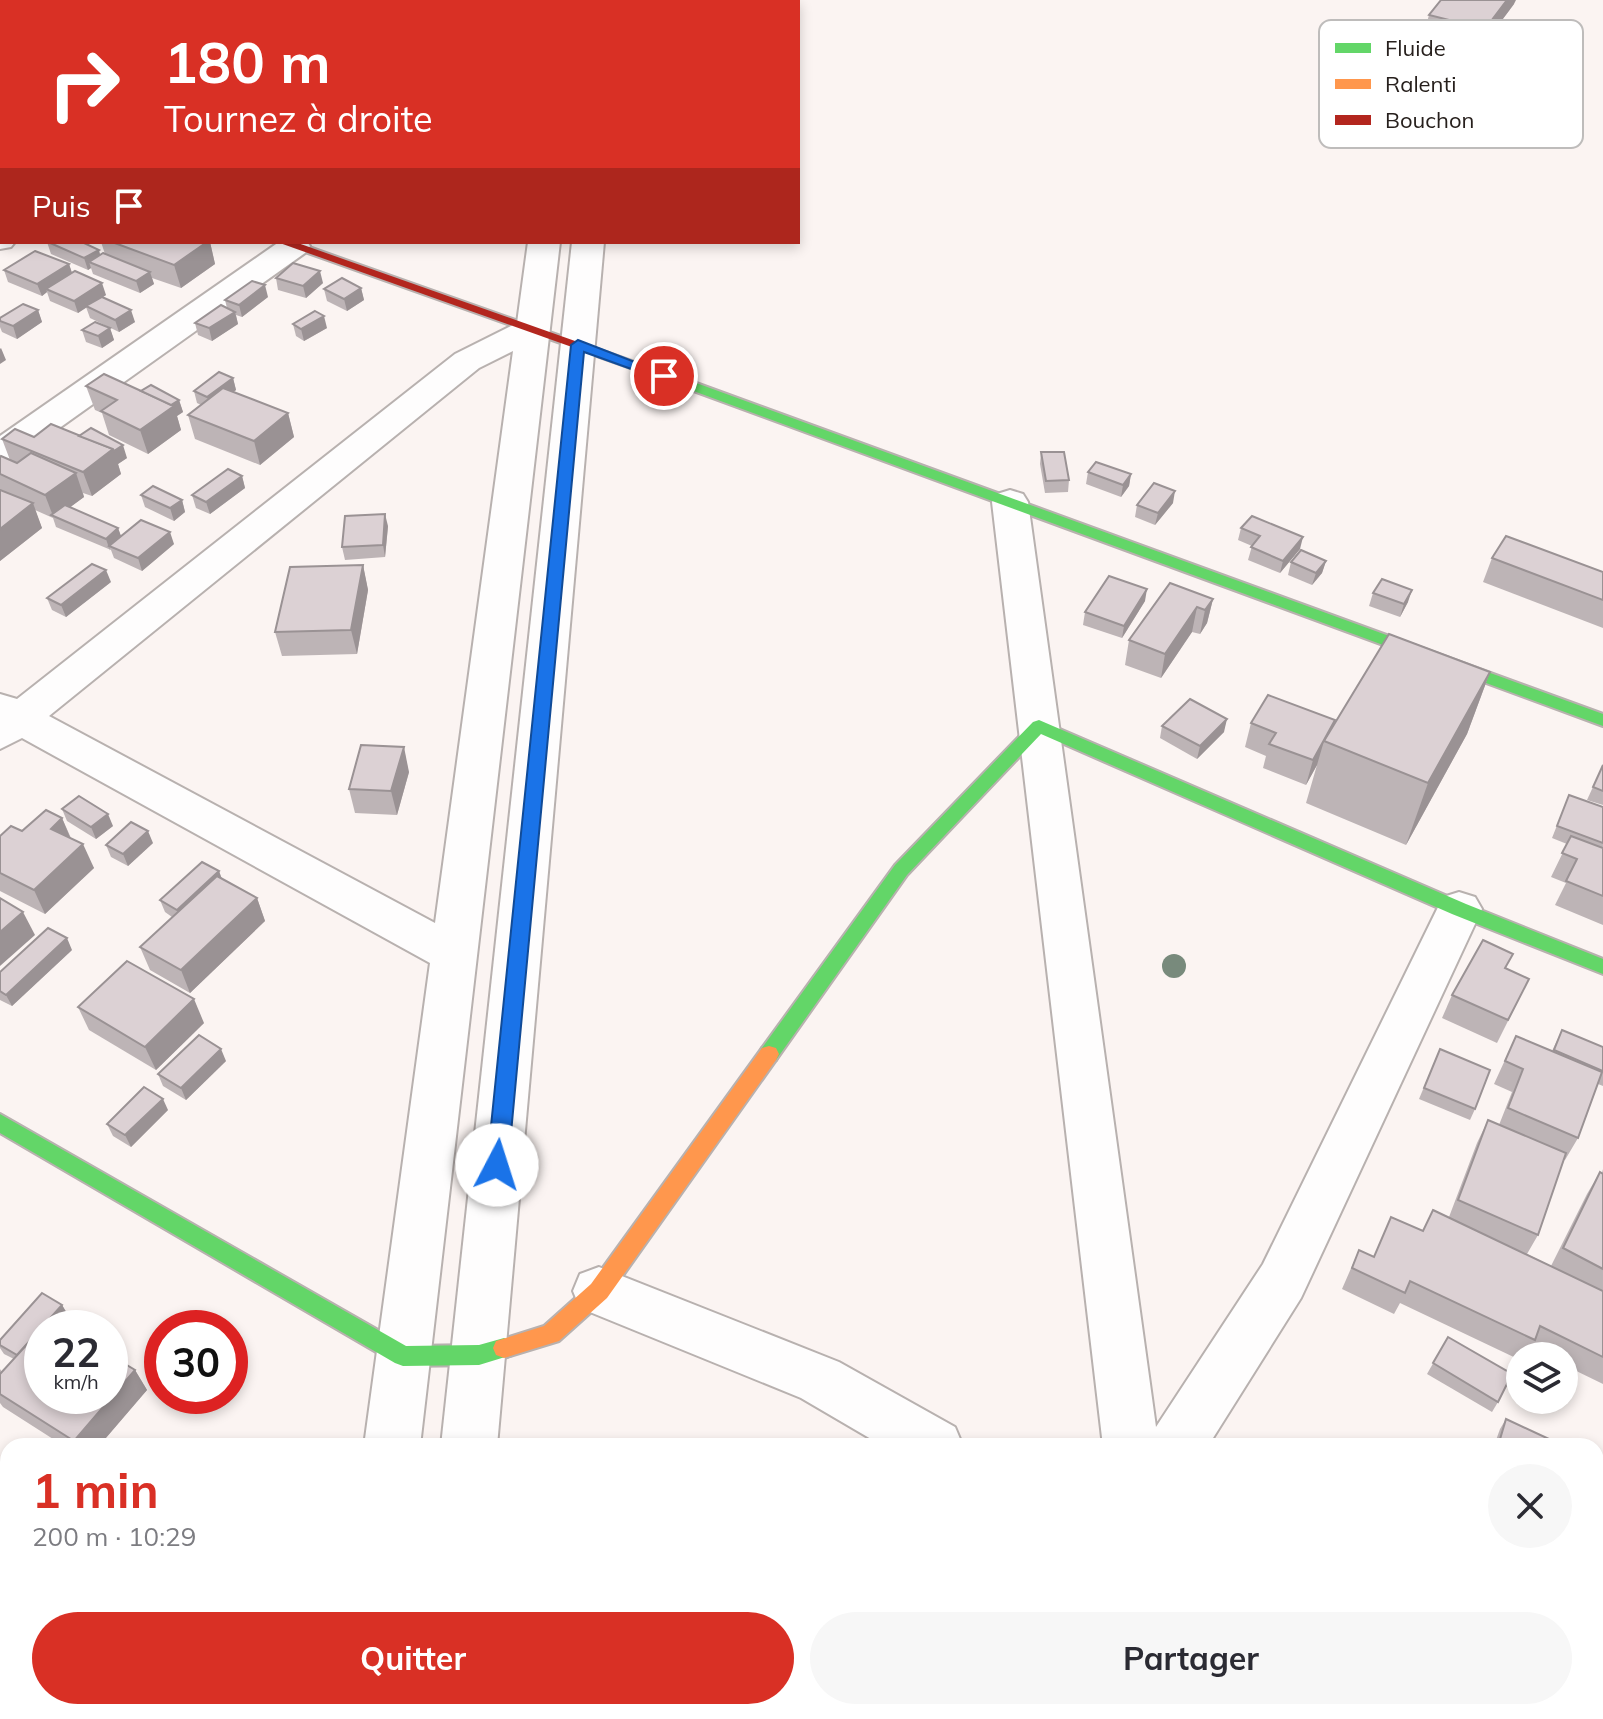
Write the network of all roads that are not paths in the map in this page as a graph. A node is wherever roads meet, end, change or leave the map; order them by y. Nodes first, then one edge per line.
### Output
1 (288, 244) edge
2 (544, 244) edge
3 (588, 244) edge
4 (534, 328) junction
5 (578, 345) junction
6 (0, 453) edge
7 (1010, 502) junction
8 (7, 720) edge
9 (1603, 720) edge
10 (1039, 726) junction
11 (1459, 909) junction
12 (454, 955) junction
13 (1603, 967) edge
14 (0, 1123) edge
15 (599, 1291) junction
16 (479, 1355) junction
17 (403, 1356) junction
18 (393, 1438) edge
19 (470, 1438) edge
20 (921, 1438) edge
21 (1130, 1438) edge
22 (1181, 1438) edge

1 - 4 street
1 - 6 street
2 - 4 street
3 - 5 street
4 - 5 street
4 - 8 street
4 - 12 street
5 - 7 street
5 - 16 street
7 - 9 street
7 - 10 street
8 - 12 street
10 - 11 street
10 - 15 street
10 - 21 street
11 - 13 street
11 - 22 street
12 - 17 street
14 - 17 street
15 - 16 street
15 - 20 street
16 - 17 street
16 - 19 street
17 - 18 street

